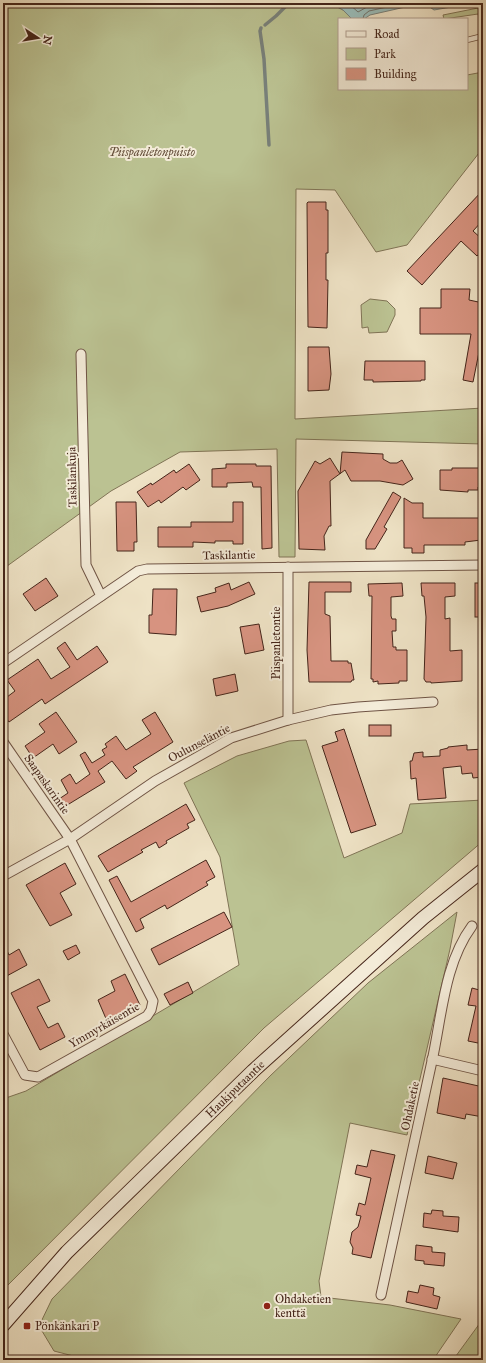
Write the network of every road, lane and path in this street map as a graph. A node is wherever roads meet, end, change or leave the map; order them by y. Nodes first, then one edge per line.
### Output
1 (483, 36) edge
2 (468, 40) edge
3 (81, 354) dead end
4 (483, 565) edge
5 (288, 566) junction
6 (101, 596) junction
7 (3, 663) edge
8 (433, 702) dead end
9 (288, 720) junction
10 (3, 742) edge
11 (70, 839) junction
12 (483, 870) edge
13 (3, 876) edge
14 (472, 926) dead end
15 (3, 1034) edge
16 (432, 1060) junction
17 (483, 1071) edge
18 (381, 1296) dead end
19 (3, 1325) edge

1 - 2 lane
3 - 6 street, Taskilankuja
4 - 5 street, Taskilantie
5 - 6 street, Taskilantie
5 - 9 street, Piispanletontie
6 - 7 street, Taskilantie
8 - 9 street, Oulunseläntie
9 - 11 street, Oulunseläntie
10 - 11 street, Saapaskarintie
11 - 13 street, Oulunseläntie
11 - 15 street, Ymmyrkäisentie
12 - 19 main road, Haukiputaantie
14 - 16 street, Ohdaketie
16 - 17 street
16 - 18 street, Ohdaketie

